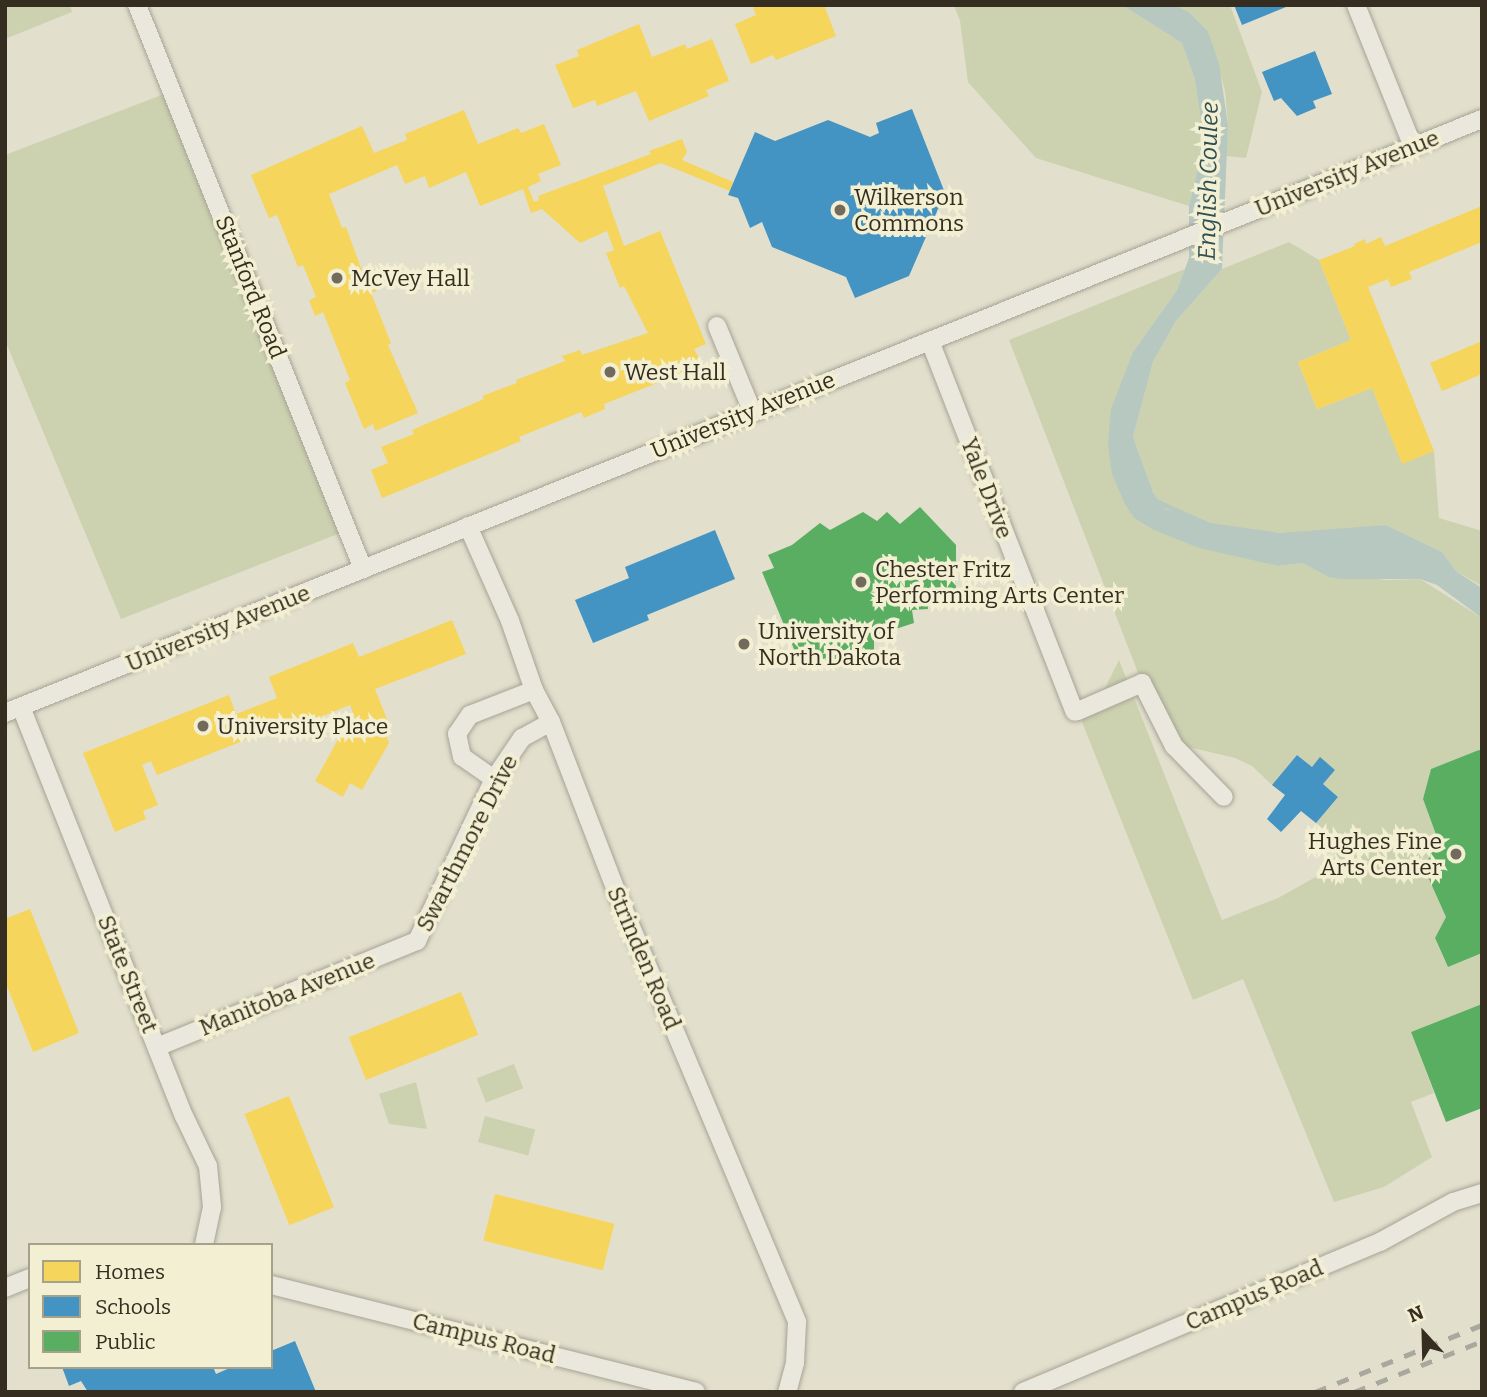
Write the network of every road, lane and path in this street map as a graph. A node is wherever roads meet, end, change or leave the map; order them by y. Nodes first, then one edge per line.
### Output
1 (137, 5) edge
2 (1356, 5) edge
3 (1482, 119) edge
4 (1413, 147) junction
5 (717, 326) dead end
6 (930, 341) junction
7 (752, 411) junction
8 (468, 526) junction
9 (363, 569) junction
10 (534, 690) junction
11 (13, 710) edge
12 (551, 722) junction
13 (494, 779) junction
14 (1224, 797) dead end
15 (417, 941) joint
16 (157, 1047) junction
17 (1482, 1193) edge
18 (204, 1243) edge
19 (28, 1280) edge
20 (273, 1286) edge
21 (5, 1288) edge
22 (696, 1392) edge
23 (787, 1392) edge
24 (1023, 1392) edge

1 - 9 street, Stanford Road
2 - 4 street
3 - 4 street, University Avenue
4 - 6 street, University Avenue
5 - 7 street
6 - 7 street, University Avenue
6 - 14 street, Yale Drive
7 - 8 street, University Avenue
8 - 9 street, University Avenue
8 - 10 street, Strinden Road
9 - 11 street, University Avenue
10 - 12 street, Strinden Road
10 - 13 street
11 - 16 street, State Street
12 - 13 street, Swarthmore Drive
12 - 23 street, Strinden Road
13 - 15 street, Swarthmore Drive
15 - 16 street, Manitoba Avenue
16 - 18 street, State Street
17 - 24 street, Campus Road
19 - 21 street
20 - 22 street, Campus Road

